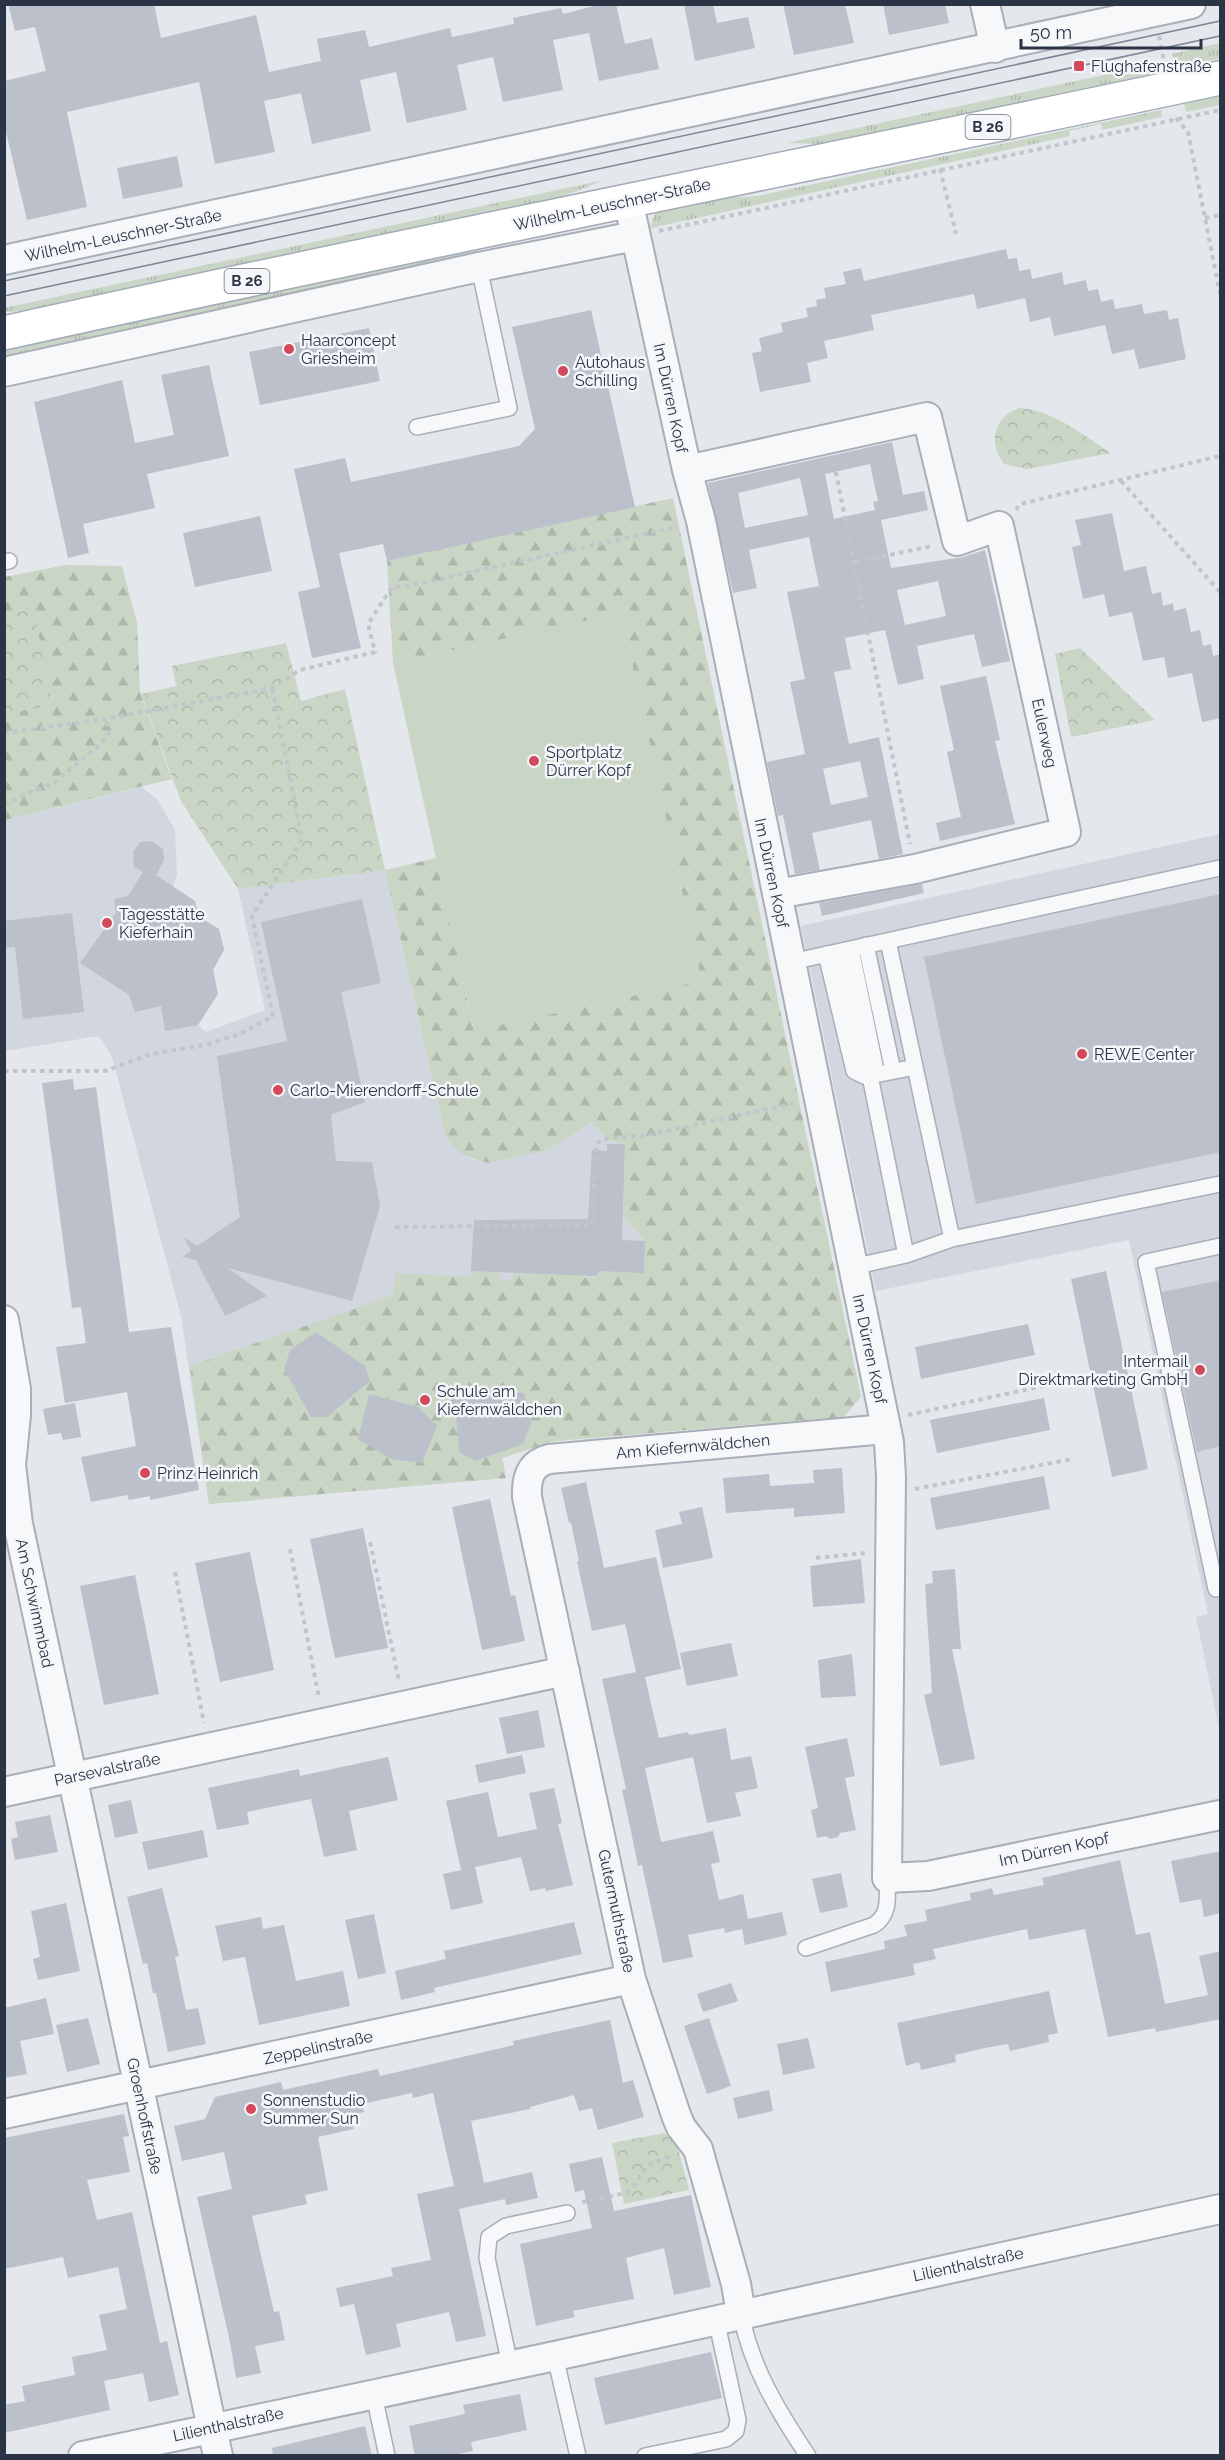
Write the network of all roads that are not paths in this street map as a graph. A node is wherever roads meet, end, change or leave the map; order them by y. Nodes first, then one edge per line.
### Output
1 (985, 4) edge
2 (1191, 4) edge
3 (995, 48) junction
4 (1221, 78) edge
5 (628, 200) junction
6 (635, 236) junction
7 (4, 260) edge
8 (479, 267) junction
9 (4, 333) edge
10 (4, 372) edge
11 (417, 427) dead end
12 (687, 470) junction
13 (1221, 868) edge
14 (777, 894) junction
15 (888, 941) junction
16 (845, 950) junction
17 (790, 962) junction
18 (915, 1066) junction
19 (893, 1071) junction
20 (870, 1076) junction
21 (1221, 1184) edge
22 (952, 1239) junction
23 (1221, 1246) edge
24 (906, 1255) junction
25 (852, 1267) junction
26 (4, 1320) edge
27 (886, 1424) junction
28 (528, 1497) joint
29 (1221, 1588) edge
30 (565, 1671) junction
31 (73, 1777) junction
32 (4, 1792) edge
33 (1221, 1815) edge
34 (887, 1878) junction
35 (806, 1948) dead end
36 (631, 1979) junction
37 (138, 2086) junction
38 (4, 2114) edge
39 (1221, 2209) edge
40 (567, 2213) road end
41 (729, 2316) junction
42 (555, 2355) junction
43 (510, 2365) junction
44 (374, 2395) junction
45 (212, 2427) junction
46 (83, 2456) edge
47 (218, 2456) edge
48 (387, 2456) edge
49 (578, 2456) edge
50 (645, 2456) edge
51 (808, 2456) edge

1 - 3 street
2 - 3 street, Wilhelm-Leuschner-Straße
3 - 7 street, Wilhelm-Leuschner-Straße
4 - 5 main road, Wilhelm-Leuschner-Straße / B 26
5 - 6 street, Im Dürren Kopf
5 - 9 main road, Wilhelm-Leuschner-Straße / B 26
6 - 8 street
6 - 12 street, Im Dürren Kopf
8 - 10 street
8 - 11 lane
12 - 14 street, Im Dürren Kopf
12 - 14 street, Eulerweg
13 - 15 lane
14 - 17 street, Im Dürren Kopf
15 - 16 lane
15 - 18 lane
16 - 17 lane
16 - 19 lane
16 - 20 lane
16 - 20 lane
17 - 25 street, Im Dürren Kopf
18 - 19 lane
18 - 22 lane
19 - 20 lane
20 - 24 lane
21 - 22 lane
22 - 24 lane
23 - 29 lane
24 - 25 lane
25 - 27 street, Im Dürren Kopf
26 - 31 street, Am Schwimmbad
27 - 28 street, Am Kiefernwäldchen
27 - 34 street, Im Dürren Kopf
28 - 30 street, Gutermuthstraße
30 - 31 street, Parsevalstraße
30 - 36 street, Gutermuthstraße
31 - 32 street, Parsevalstraße
31 - 37 street, Groenhoffstraße
33 - 34 street, Im Dürren Kopf
34 - 35 lane, Im Dürren Kopf
36 - 37 street, Zeppelinstraße
36 - 41 street, Gutermuthstraße
37 - 38 street, Zeppelinstraße
37 - 45 street, Groenhoffstraße
39 - 41 street, Lilienthalstraße
40 - 43 lane
41 - 42 street, Lilienthalstraße
41 - 50 lane
41 - 51 lane
42 - 43 street, Lilienthalstraße
42 - 49 lane
43 - 44 street, Lilienthalstraße
44 - 45 street, Lilienthalstraße
44 - 48 lane
45 - 46 street, Lilienthalstraße
45 - 47 street, Groenhoffstraße

